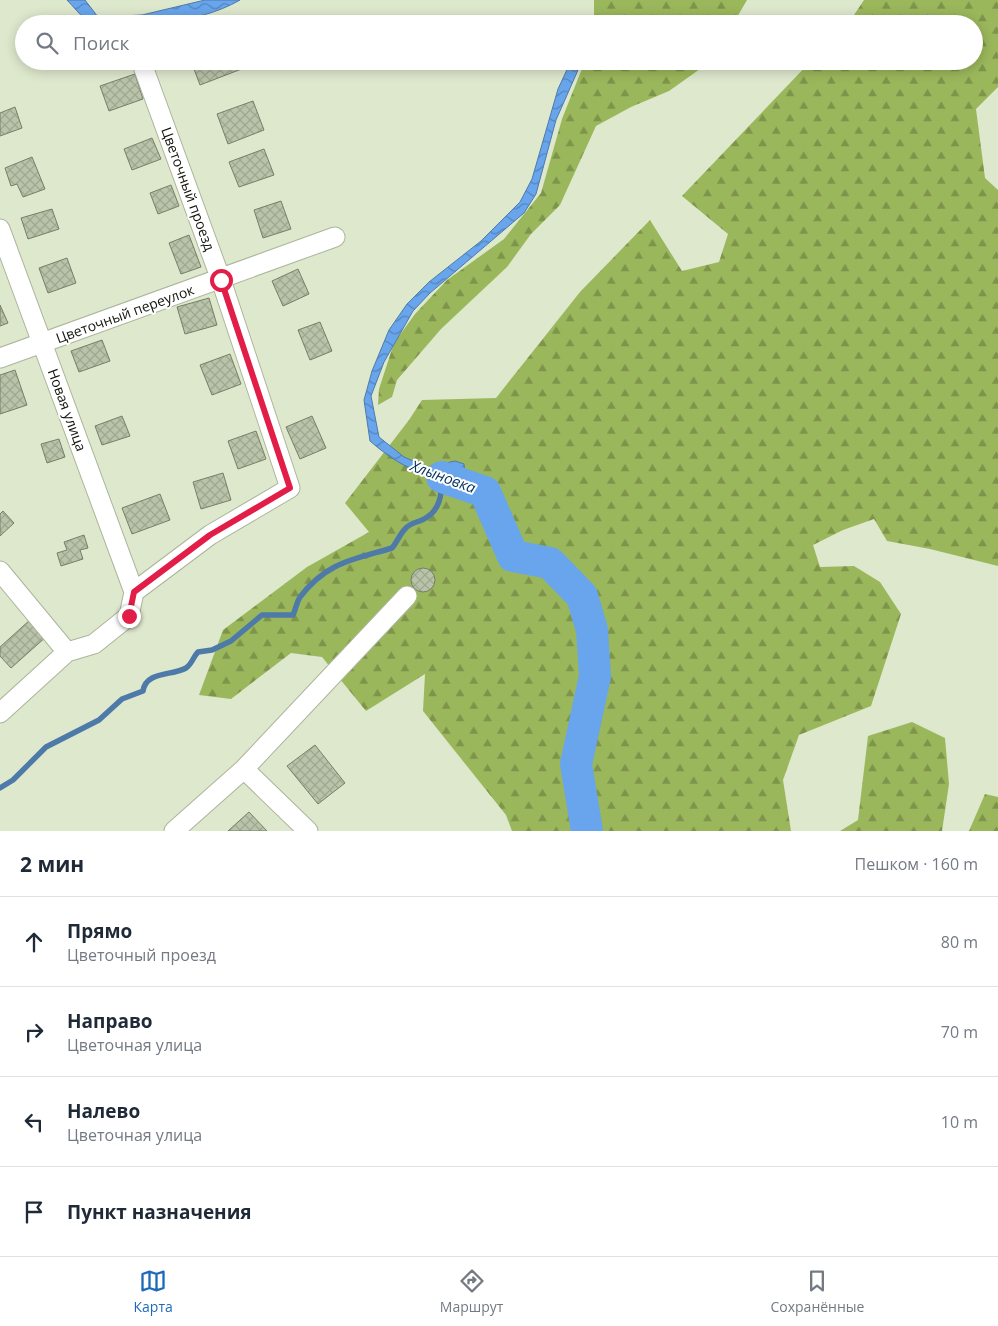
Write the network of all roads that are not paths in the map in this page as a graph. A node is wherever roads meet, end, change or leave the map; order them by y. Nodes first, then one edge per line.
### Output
1 (144, 70) edge
2 (0, 229) edge
3 (335, 236) dead end
4 (221, 280) junction
5 (42, 344) junction
6 (0, 358) edge
7 (0, 571) edge
8 (134, 592) junction
9 (407, 596) dead end
10 (67, 652) junction
11 (0, 713) edge
12 (244, 769) junction
13 (174, 831) edge
14 (308, 831) edge

1 - 4 street, Цветочный проезд
2 - 5 street, Новая улица
3 - 4 street, Цветочный переулок
4 - 5 street, Цветочный переулок
4 - 8 street, Цветочный проезд
5 - 6 street, Цветочный переулок
5 - 8 street, Новая улица
7 - 10 street
8 - 10 street
9 - 12 street
10 - 11 street
12 - 13 street
12 - 14 street

